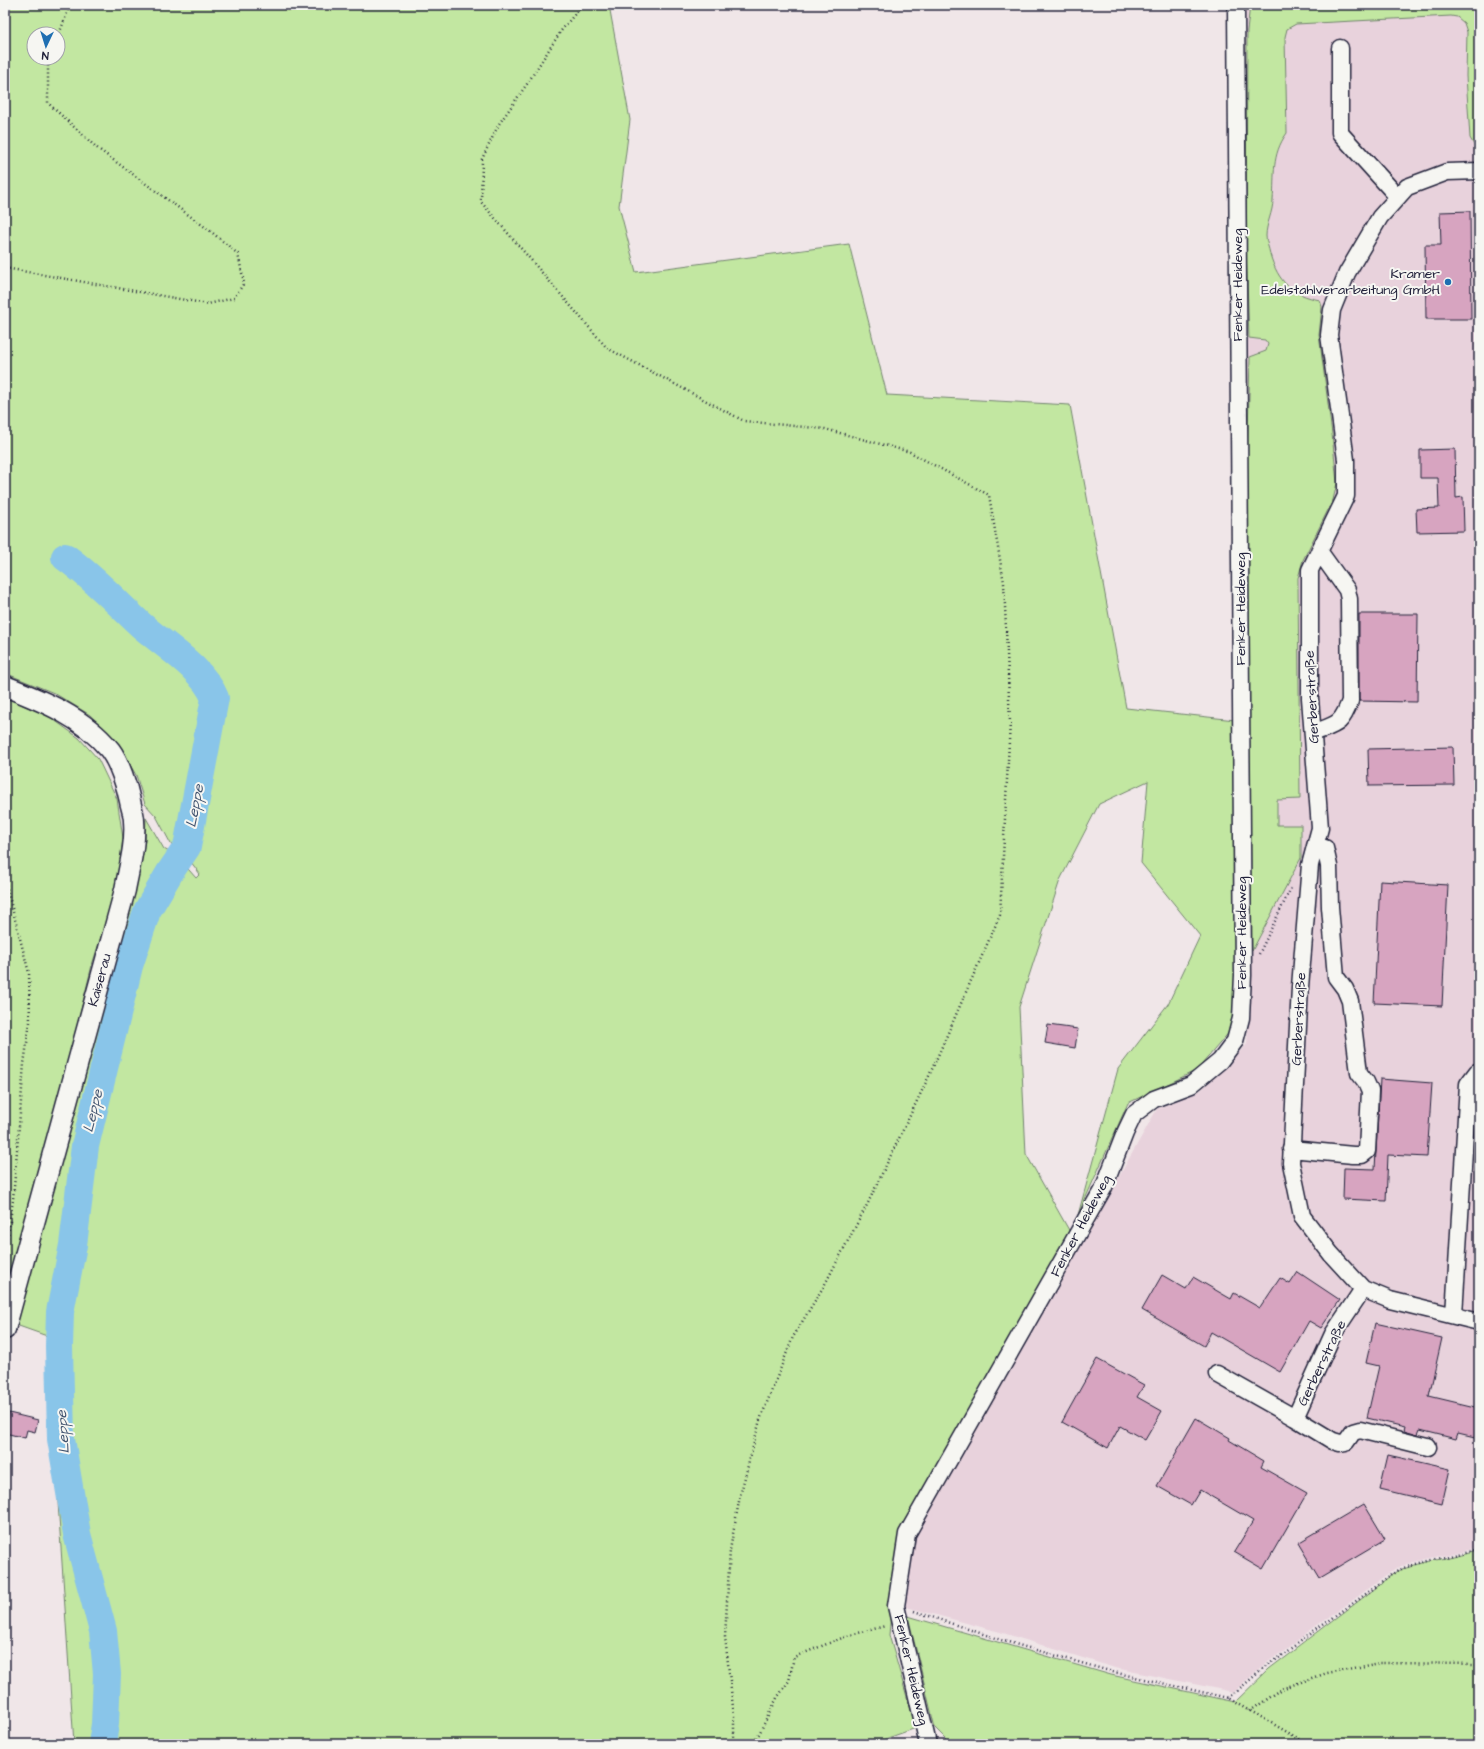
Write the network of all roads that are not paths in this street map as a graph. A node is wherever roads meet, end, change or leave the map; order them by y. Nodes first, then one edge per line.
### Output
1 (1236, 5) edge
2 (1340, 48) dead end
3 (1479, 171) edge
4 (1398, 197) junction
5 (1319, 551) junction
6 (5, 686) edge
7 (1313, 733) junction
8 (1315, 846) junction
9 (1479, 1072) edge
10 (1291, 1149) junction
11 (1363, 1289) junction
12 (1454, 1316) junction
13 (1479, 1322) edge
14 (5, 1329) edge
15 (1217, 1374) dead end
16 (1295, 1418) junction
17 (1428, 1447) dead end
18 (928, 1744) edge

1 - 18 street, Fenker Heideweg
2 - 4 street
3 - 4 street, Gerberstraße
4 - 5 street, Gerberstraße
5 - 7 street, Gerberstraße
5 - 7 street
6 - 14 main road, Kaiserau
7 - 8 street, Gerberstraße
8 - 10 street, Gerberstraße
8 - 10 street
9 - 12 street
10 - 11 street, Gerberstraße
11 - 12 street, Gerberstraße
11 - 16 street, Gerberstraße
12 - 13 street, Gerberstraße
15 - 16 street, Gerberstraße
16 - 17 street, Gerberstraße

